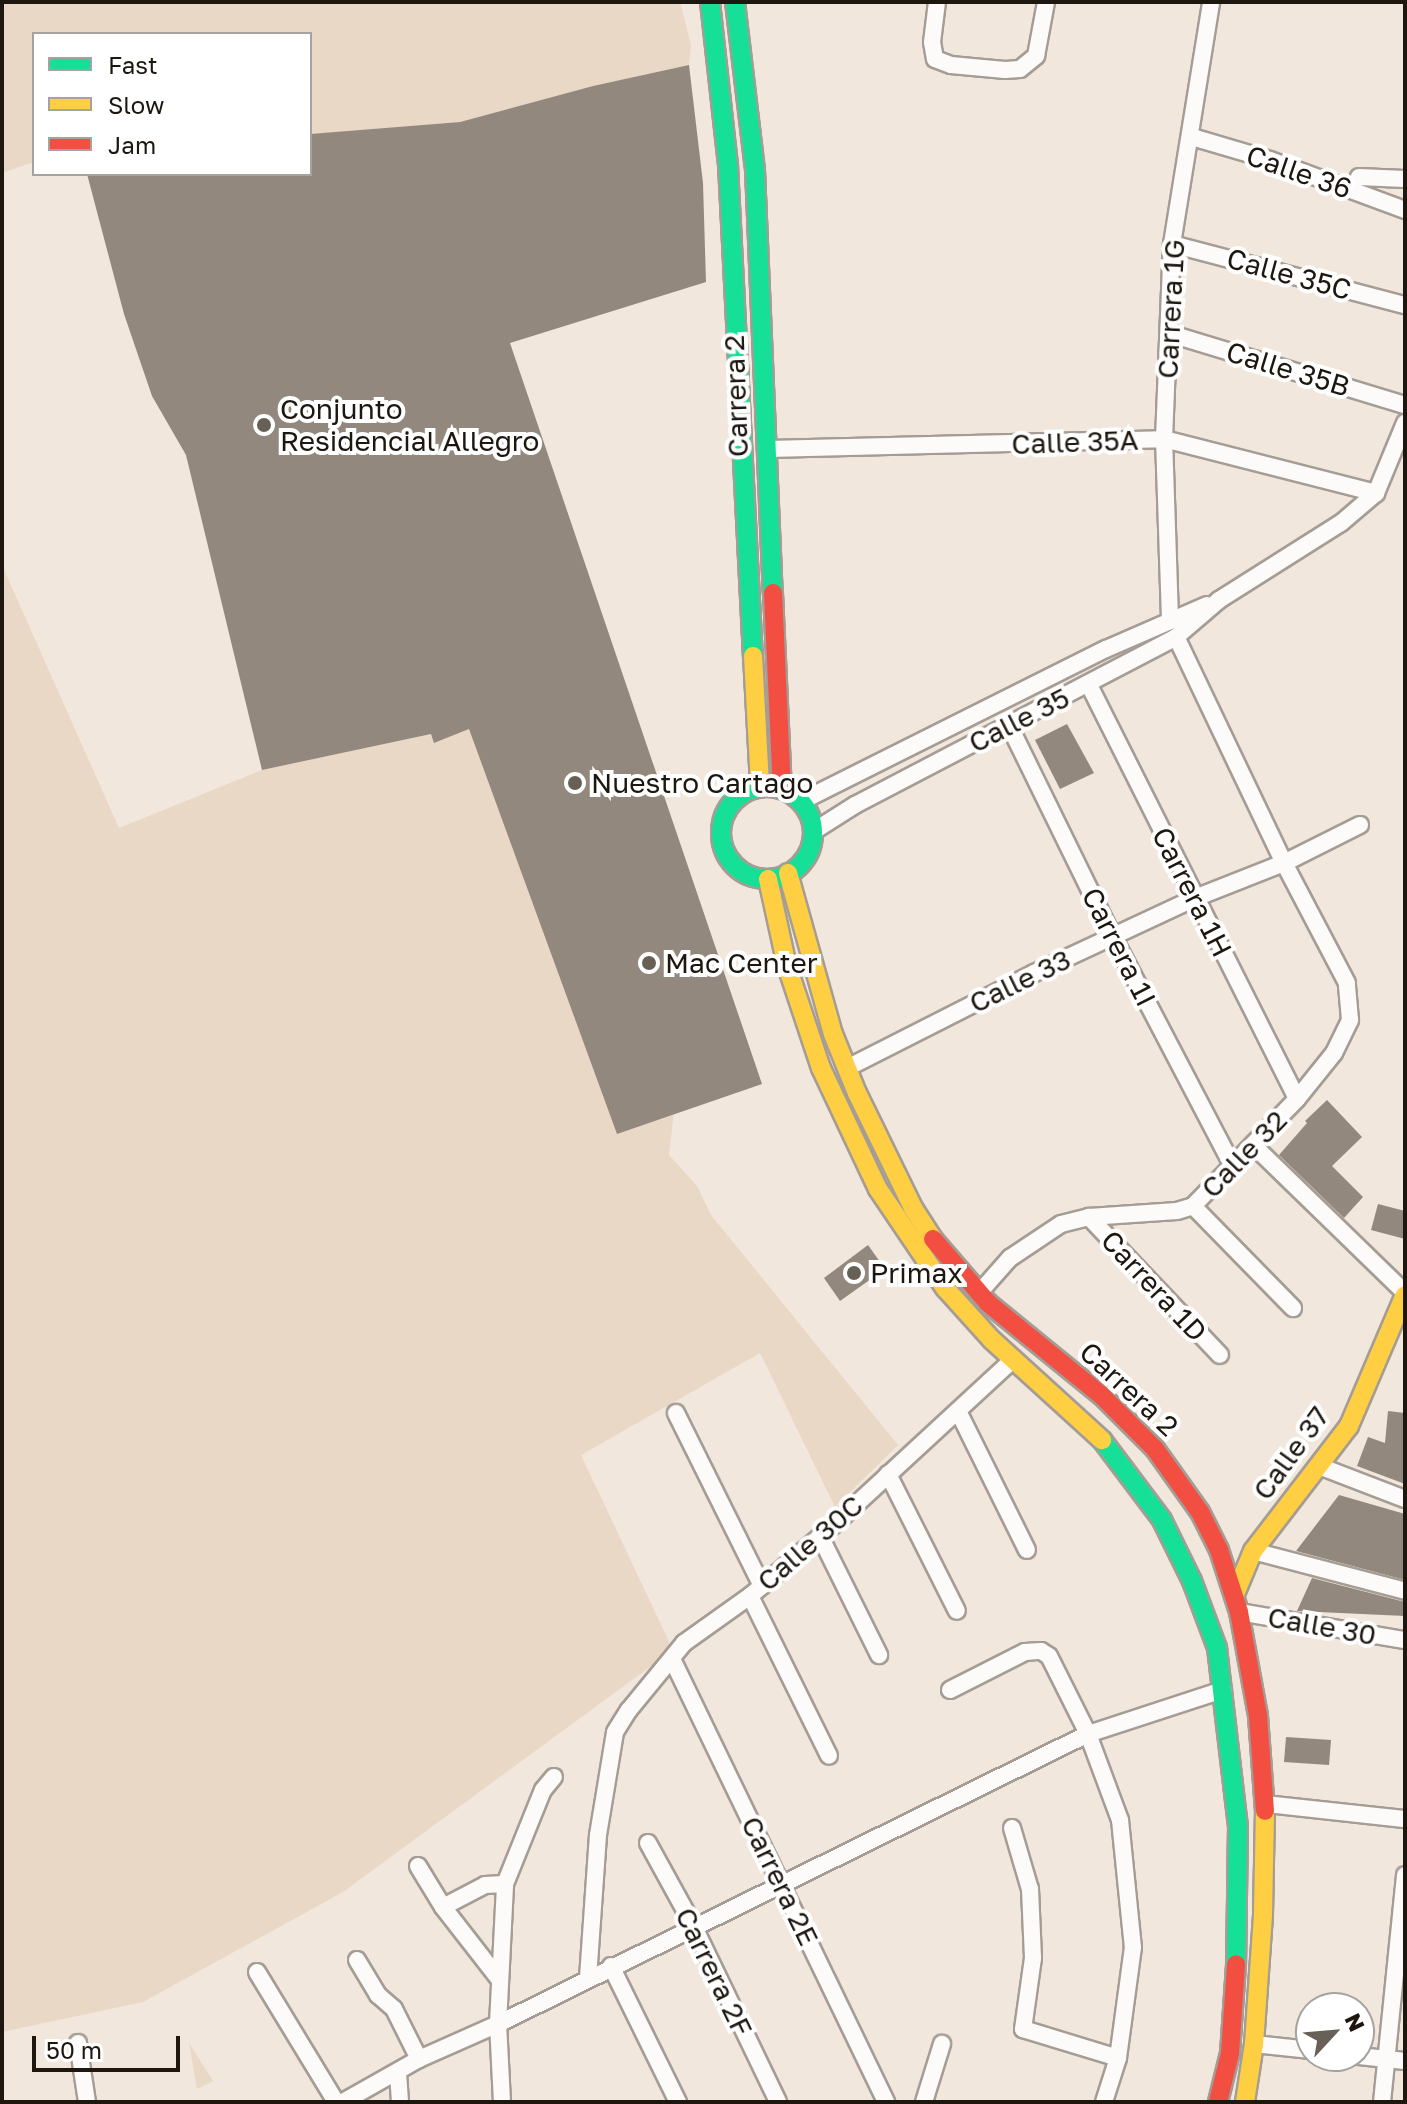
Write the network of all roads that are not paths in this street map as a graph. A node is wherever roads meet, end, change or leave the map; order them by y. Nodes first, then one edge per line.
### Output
1 (710, 2) edge
2 (735, 2) edge
3 (937, 2) edge
4 (1046, 2) edge
5 (1211, 2) edge
6 (1192, 137) junction
7 (1359, 177) dead end
8 (1405, 179) edge
9 (1405, 210) edge
10 (1172, 244) junction
11 (1405, 305) edge
12 (1171, 334) junction
13 (1405, 405) edge
14 (1405, 423) edge
15 (1164, 439) junction
16 (766, 449) junction
17 (1376, 493) junction
18 (1219, 600) junction
19 (1170, 619) junction
20 (1176, 637) junction
21 (1089, 685) junction
22 (1009, 725) junction
23 (760, 787) junction
24 (782, 789) junction
25 (800, 802) junction
26 (1360, 825) dead end
27 (814, 831) junction
28 (1284, 863) junction
29 (788, 873) junction
30 (768, 879) junction
31 (1195, 898) junction
32 (1113, 937) junction
33 (847, 1068) junction
34 (1297, 1099) junction
35 (1253, 1145) junction
36 (1233, 1167) junction
37 (1193, 1206) junction
38 (1089, 1217) junction
39 (979, 1293) junction
40 (1405, 1294) edge
41 (1293, 1308) dead end
42 (1220, 1355) dead end
43 (1014, 1359) junction
44 (958, 1411) junction
45 (676, 1413) dead end
46 (1319, 1466) junction
47 (888, 1474) junction
48 (1405, 1499) edge
49 (820, 1536) junction
50 (1027, 1550) dead end
51 (1253, 1551) junction
52 (756, 1591) junction
53 (1405, 1591) edge
54 (1237, 1603) junction
55 (957, 1611) dead end
56 (1405, 1640) edge
57 (879, 1655) dead end
58 (673, 1661) junction
59 (950, 1690) dead end
60 (1223, 1690) junction
61 (1088, 1734) junction
62 (829, 1756) dead end
63 (554, 1777) dead end
64 (1266, 1804) junction
65 (1405, 1819) edge
66 (1012, 1828) dead end
67 (648, 1843) dead end
68 (418, 1866) dead end
69 (1405, 1875) edge
70 (781, 1882) junction
71 (505, 1884) junction
72 (443, 1907) junction
73 (693, 1925) junction
74 (357, 1960) dead end
75 (611, 1966) junction
76 (257, 1972) dead end
77 (588, 1978) junction
78 (499, 1979) junction
79 (498, 2024) junction
80 (78, 2043) dead end
81 (942, 2044) dead end
82 (1254, 2044) junction
83 (1295, 2048) edge
84 (1118, 2058) junction
85 (1375, 2058) edge
86 (419, 2059) junction
87 (1386, 2059) junction
88 (1405, 2061) edge
89 (398, 2073) junction
90 (926, 2101) edge
91 (87, 2102) edge
92 (336, 2102) edge
93 (343, 2102) edge
94 (400, 2102) edge
95 (502, 2102) edge
96 (678, 2102) edge
97 (778, 2102) edge
98 (886, 2102) edge
99 (1104, 2102) edge
100 (1218, 2102) edge
101 (1245, 2102) edge
102 (1382, 2102) edge

1 - 23 main road, Carrera 2
2 - 16 main road, Carrera 2
3 - 4 street
5 - 6 street, Carrera 1G
6 - 9 street, Calle 36
6 - 10 street, Carrera 1G
7 - 8 street
10 - 11 street, Calle 35C
10 - 12 street, Carrera 1G
12 - 13 street, Calle 35B
12 - 15 street, Carrera 1G
14 - 17 street
15 - 16 street, Calle 35A
15 - 17 street, Calle 35A
15 - 19 street, Carrera 1G
16 - 24 main road, Carrera 2
17 - 18 street, Calle 35
18 - 19 street, Calle 35
18 - 20 street, Calle 35
19 - 25 street, Calle 35
20 - 21 street, Calle 35
20 - 28 street
21 - 22 street, Calle 35
21 - 31 street, Carrera 1H
22 - 27 street, Calle 35
22 - 32 street, Carrera 1I
23 - 24 main road
23 - 30 main road
24 - 25 main road
25 - 27 main road
26 - 28 street, Calle 33
27 - 29 main road
28 - 31 street, Calle 33
28 - 34 street, Calle 32
29 - 30 main road
29 - 33 main road, Carrera 2
30 - 43 main road, Carrera 2
31 - 32 street, Calle 33
31 - 34 street, Carrera 1H
32 - 33 street, Calle 33
32 - 36 street, Carrera 1I
33 - 39 main road, Carrera 2
34 - 35 street, Calle 32
35 - 36 street, Calle 32
35 - 40 street
36 - 37 street, Calle 32
37 - 38 street, Calle 32
37 - 41 street
38 - 39 street, Calle 32
38 - 42 street, Carrera 1D
39 - 54 main road, Carrera 2
40 - 46 main road, Calle 37
43 - 44 street, Calle 30C
43 - 60 main road, Carrera 2
44 - 47 street, Calle 30C
44 - 50 street
45 - 52 street
46 - 48 street
46 - 51 main road, Calle 37
47 - 49 street, Calle 30C
47 - 55 street
49 - 52 street, Calle 30C
49 - 57 street
51 - 53 street
51 - 54 main road, Calle 37
52 - 58 street, Calle 30C
52 - 62 street
54 - 56 street, Calle 30
54 - 64 main road, Carrera 2
58 - 70 street, Carrera 2E
58 - 77 street, Calle 30C
59 - 61 street
60 - 61 street
60 - 100 main road, Carrera 2
61 - 70 street
61 - 84 street
63 - 71 street
64 - 65 street
64 - 82 main road, Carrera 2
66 - 84 street
67 - 73 street, Carrera 2F
68 - 72 street
69 - 87 street
70 - 73 street
70 - 98 street, Carrera 2E
71 - 72 street
71 - 78 street
72 - 78 street
73 - 75 street
73 - 97 street, Carrera 2F
74 - 86 street
75 - 77 street
75 - 96 street
76 - 92 street
77 - 79 street
78 - 79 street
79 - 86 street
79 - 95 street
80 - 91 street
81 - 90 street
82 - 83 street
82 - 101 main road, Carrera 2
84 - 99 street
85 - 87 street
86 - 89 street
87 - 88 street
87 - 102 street
89 - 93 street
89 - 94 street

